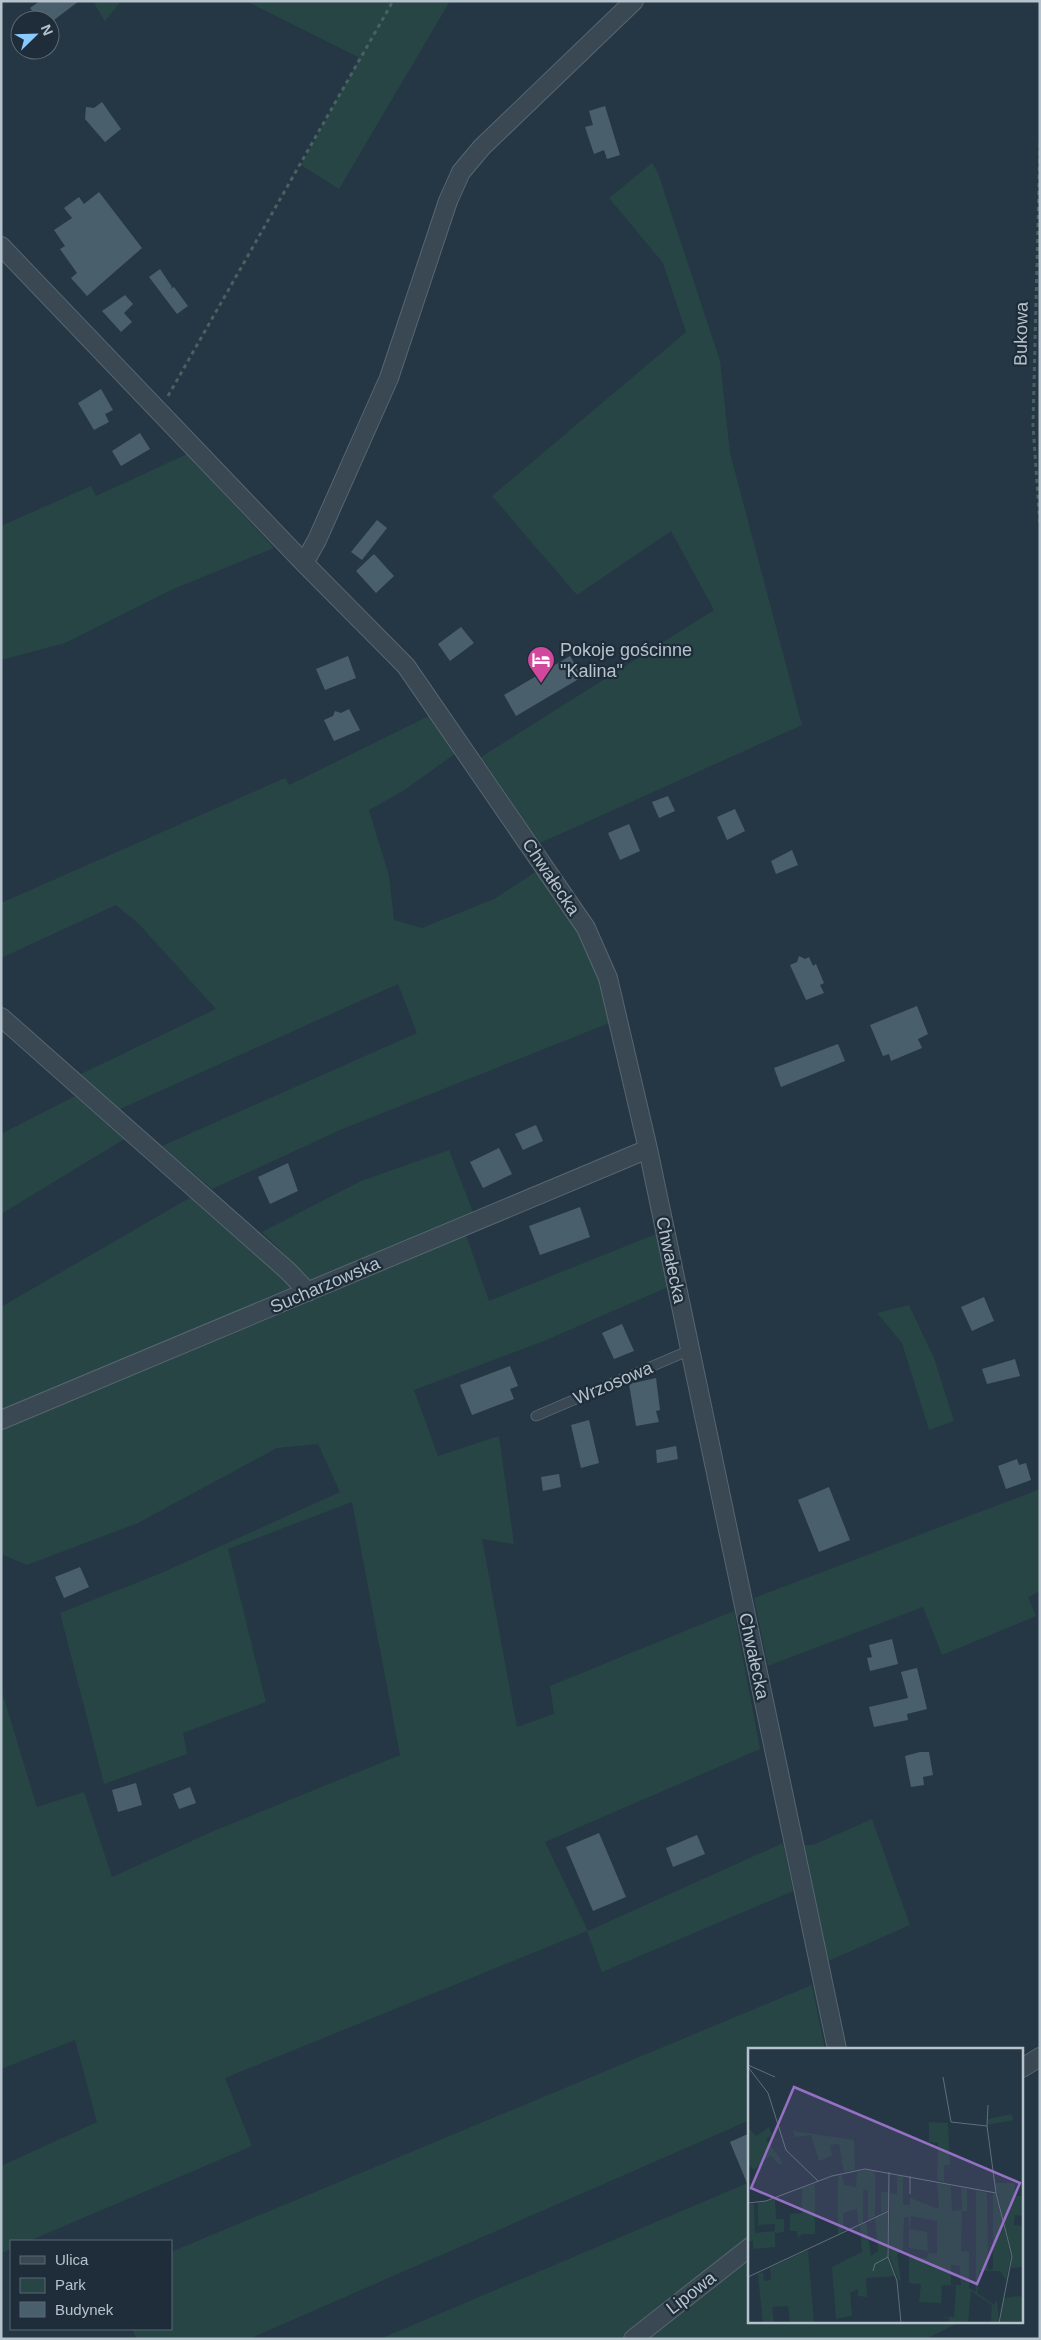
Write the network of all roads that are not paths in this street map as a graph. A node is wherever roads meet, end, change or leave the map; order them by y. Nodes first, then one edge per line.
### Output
1 (634, 1) edge
2 (1, 246) edge
3 (304, 563) junction
4 (1, 1017) edge
5 (648, 1149) junction
6 (308, 1292) junction
7 (690, 1350) junction
8 (536, 1416) dead end
9 (1, 1420) edge
10 (837, 2048) edge
11 (1040, 2057) edge
12 (1024, 2067) edge
13 (748, 2250) edge
14 (633, 2339) edge

1 - 3 street
2 - 3 street, Chwałecka
3 - 5 street, Chwałecka
4 - 6 street
5 - 6 street, Sucharzowska
5 - 7 street, Chwałecka
6 - 9 street, Sucharzowska
7 - 8 lane, Wrzosowa
7 - 10 street, Chwałecka
11 - 12 street
13 - 14 street, Lipowa

